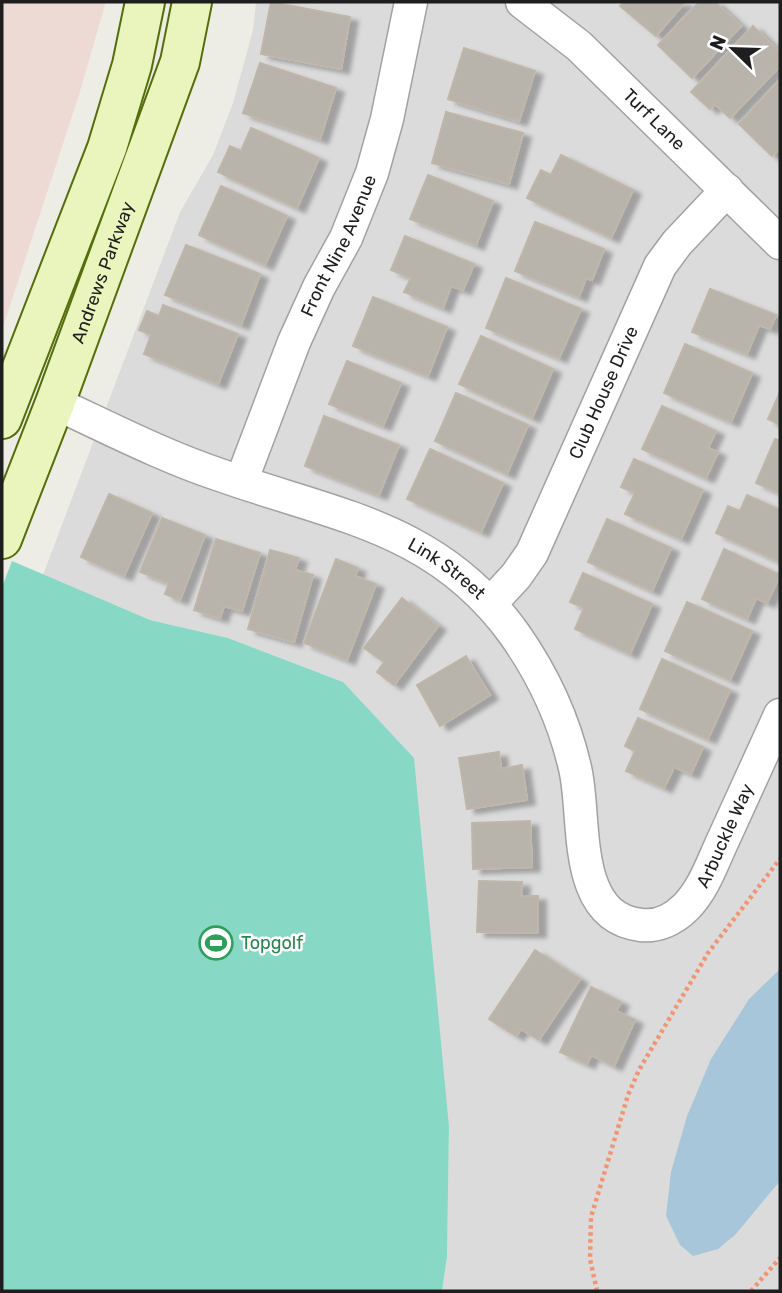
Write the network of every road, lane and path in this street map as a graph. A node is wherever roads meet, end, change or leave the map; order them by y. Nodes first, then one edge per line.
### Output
1 (145, 2) edge
2 (192, 2) edge
3 (411, 2) edge
4 (522, 2) edge
5 (727, 190) junction
6 (780, 243) edge
7 (55, 403) junction
8 (2, 419) edge
9 (241, 482) junction
10 (2, 540) edge
11 (490, 604) junction
12 (780, 715) edge
13 (780, 859) edge
14 (640, 925) joint
15 (780, 1258) edge
16 (597, 1291) edge
17 (751, 1291) edge

1 - 8 street
2 - 7 street, Andrews Parkway
3 - 9 street, Front Nine Avenue
4 - 5 street, Turf Lane
5 - 6 street, Turf Lane
5 - 11 street, Club House Drive
7 - 9 street, Link Street
7 - 10 street, Andrews Parkway
9 - 11 street, Link Street
11 - 14 street, Link Street
12 - 14 street, Arbuckle Way
13 - 16 path
15 - 17 path

